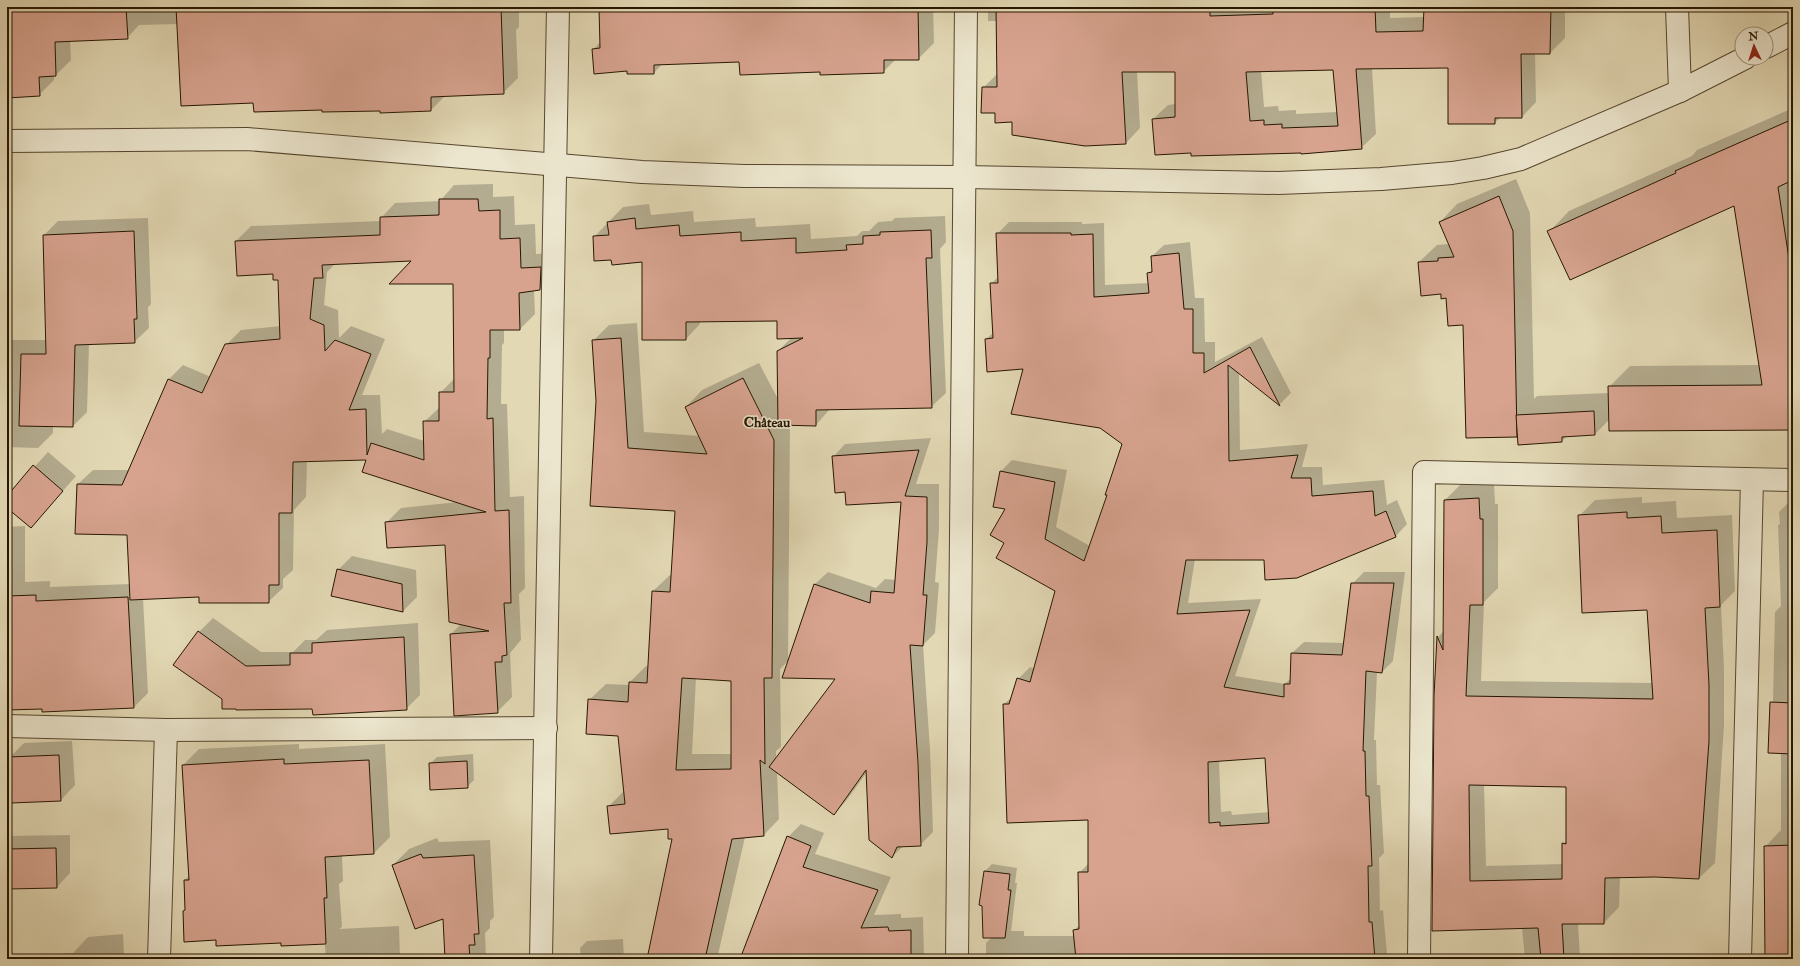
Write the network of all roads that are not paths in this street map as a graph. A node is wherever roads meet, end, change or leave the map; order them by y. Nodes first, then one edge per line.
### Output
1 (558, 7) edge
2 (966, 7) edge
3 (1677, 7) edge
4 (1793, 33) edge
5 (1774, 43) edge
6 (1734, 64) edge
7 (1680, 91) junction
8 (7, 141) edge
9 (554, 165) junction
10 (965, 177) junction
11 (1752, 480) junction
12 (1793, 480) edge
13 (7, 726) edge
14 (546, 728) junction
15 (166, 730) junction
16 (159, 959) edge
17 (541, 959) edge
18 (957, 959) edge
19 (1419, 959) edge
20 (1740, 959) edge

1 - 9 street
2 - 10 street
3 - 7 street
4 - 5 street
6 - 7 street
7 - 10 street
8 - 9 street
9 - 10 street
9 - 14 street
10 - 18 street
11 - 12 street
11 - 19 street
11 - 20 street
13 - 15 street
14 - 15 street
14 - 17 street
15 - 16 street

